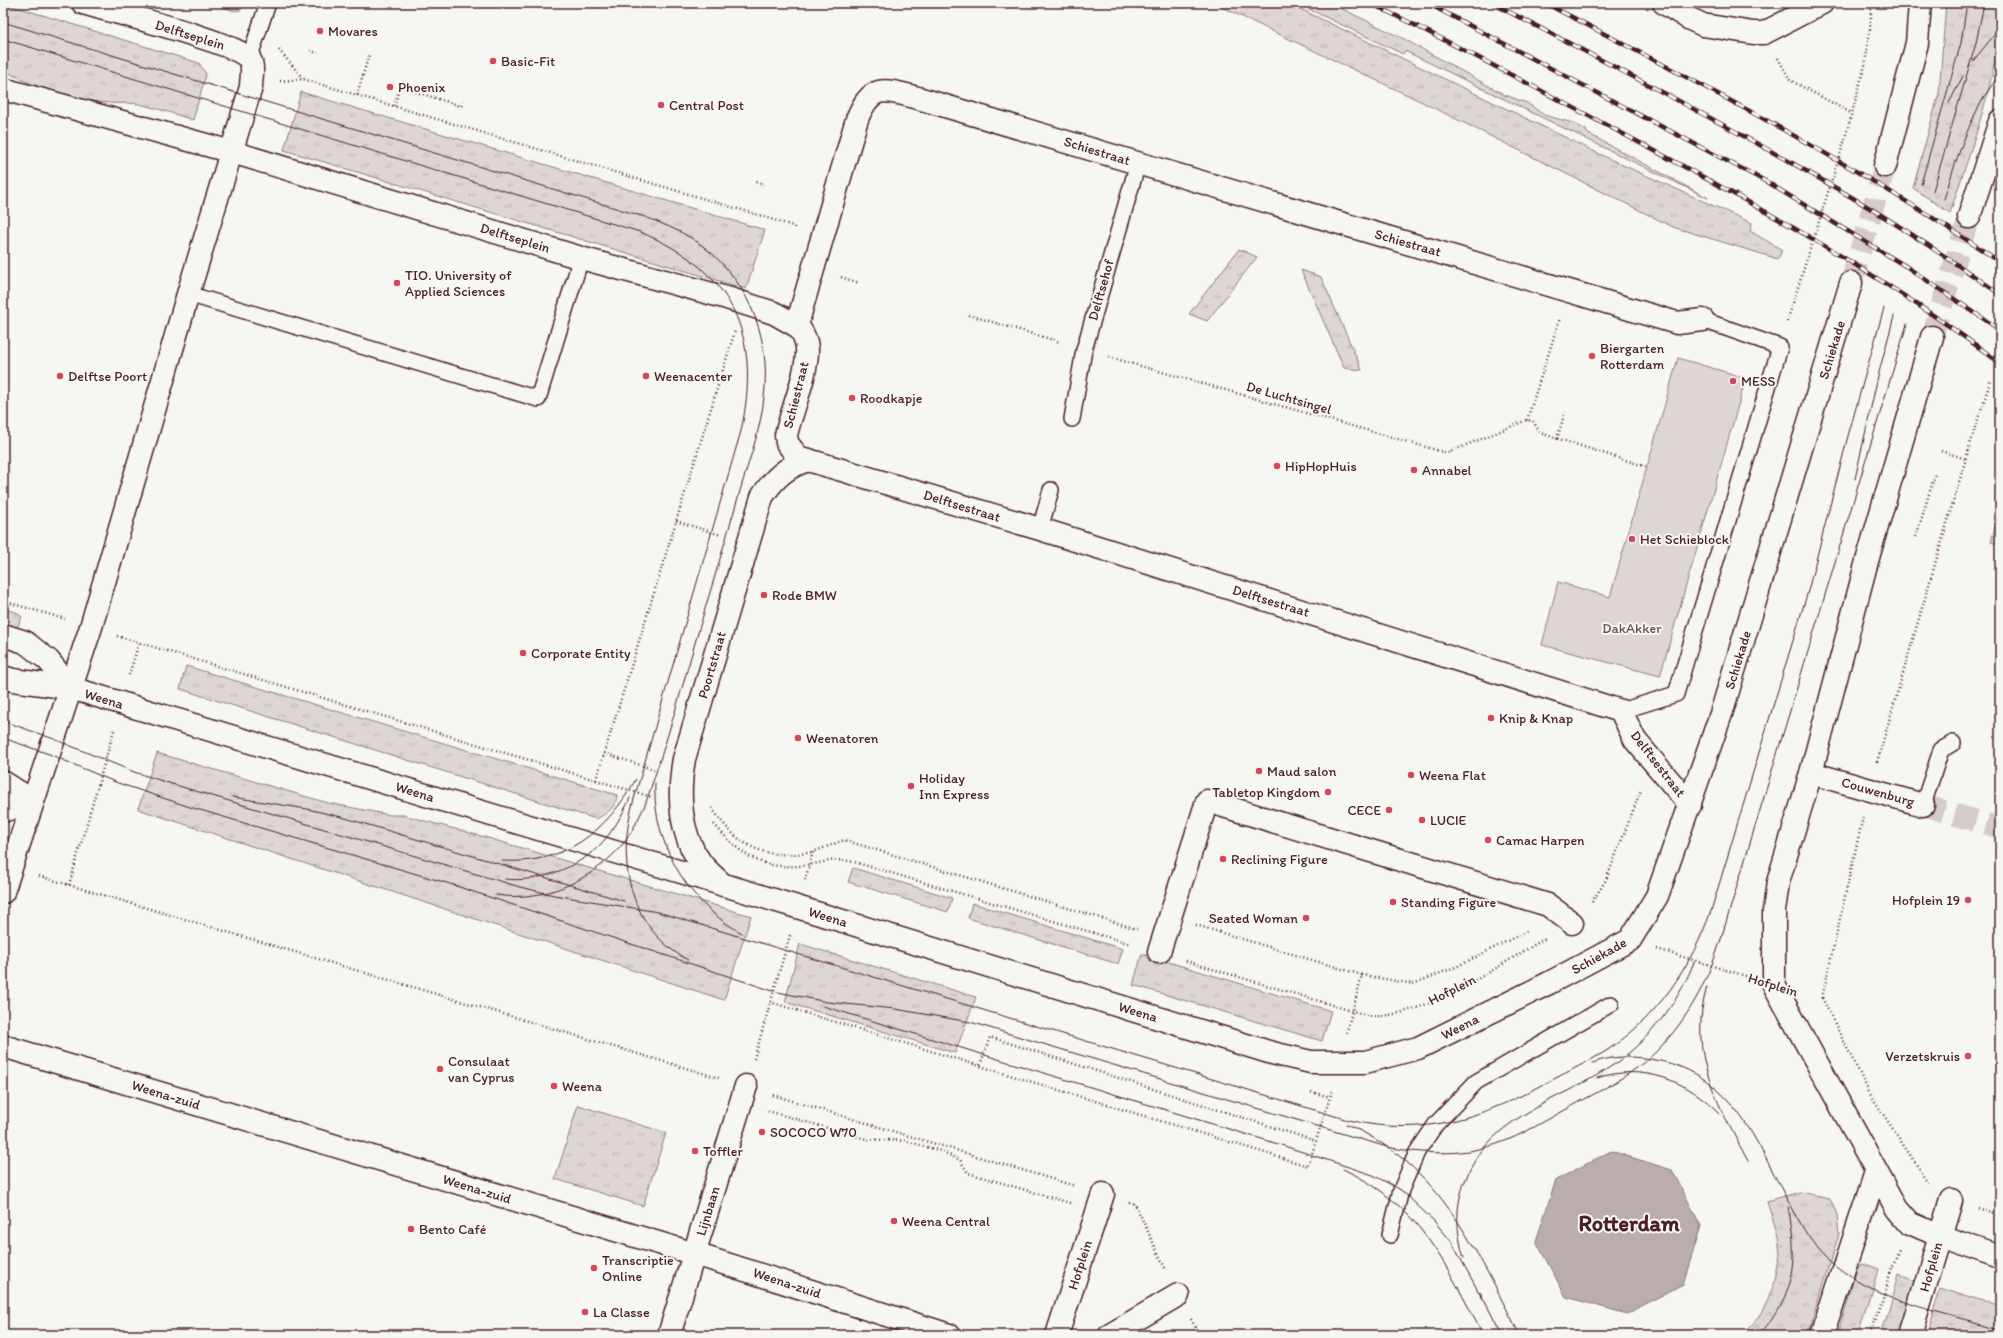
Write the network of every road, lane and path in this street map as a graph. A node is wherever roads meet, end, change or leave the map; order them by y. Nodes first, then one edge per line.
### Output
1 (83, 3) edge
2 (268, 3) edge
3 (1664, 3) edge
4 (1822, 3) edge
5 (1871, 3) edge
6 (1920, 3) edge
7 (1764, 33) junction
8 (310, 51) dead end
9 (318, 53) dead end
10 (369, 55) dead end
11 (249, 59) junction
12 (303, 79) dead end
13 (3, 89) edge
14 (357, 95) junction
15 (463, 102) dead end
16 (394, 106) junction
17 (1851, 113) junction
18 (2000, 121) edge
19 (232, 152) junction
20 (1138, 164) junction
21 (1885, 166) tunnel mouth
22 (756, 182) dead end
23 (764, 184) dead end
24 (1969, 217) tunnel mouth
25 (581, 258) junction
26 (813, 270) junction
27 (1851, 283) tunnel mouth
28 (1570, 291) junction
29 (188, 294) junction
30 (969, 315) dead end
31 (1703, 320) joint
32 (797, 326) junction
33 (736, 329) dead end
34 (1932, 336) tunnel mouth
35 (1780, 347) junction
36 (1084, 350) junction
37 (1991, 380) dead end
38 (1566, 412) dead end
39 (1072, 419) dead end
40 (1526, 420) junction
41 (1557, 439) junction
42 (1941, 451) dead end
43 (1966, 459) junction
44 (809, 460) junction
45 (1647, 467) dead end
46 (1935, 474) dead end
47 (1051, 490) dead end
48 (676, 521) junction
49 (1040, 529) junction
50 (1916, 537) dead end
51 (748, 544) junction
52 (3, 600) edge
53 (91, 627) junction
54 (3, 635) edge
55 (3, 677) edge
56 (71, 688) junction
57 (1621, 711) junction
58 (1953, 743) dead end
59 (1653, 761) junction
60 (1811, 772) junction
61 (596, 780) junction
62 (3, 782) edge
63 (1869, 790) junction
64 (94, 800) dead end
65 (33, 801) junction
66 (1690, 805) junction
67 (1923, 805) joint
68 (682, 807) junction
69 (3, 811) edge
70 (810, 864) junction
71 (723, 885) junction
72 (3, 892) edge
73 (797, 908) junction
74 (1566, 918) junction
75 (1164, 936) junction
76 (1630, 940) junction
77 (1362, 974) junction
78 (1549, 983) joint
79 (1774, 985) junction
80 (1816, 997) dead end
81 (1822, 998) junction
82 (770, 1002) junction
83 (1611, 1004) dead end
84 (1352, 1011) junction
85 (3, 1046) edge
86 (1338, 1062) junction
87 (980, 1065) junction
88 (1312, 1092) dead end
89 (743, 1094) junction
90 (1330, 1097) junction
91 (1316, 1141) junction
92 (1876, 1172) junction
93 (1951, 1200) dead end
94 (1100, 1203) junction
95 (1910, 1223) junction
96 (1390, 1235) dead end
97 (1940, 1236) junction
98 (695, 1254) junction
99 (2000, 1257) edge
100 (1178, 1295) dead end
101 (669, 1335) edge
102 (949, 1335) edge
103 (1057, 1335) edge
104 (1110, 1335) edge
105 (1822, 1335) edge
106 (1871, 1335) edge
107 (1910, 1335) edge

1 - 11 street, Delftseplein
2 - 11 lane
3 - 7 street
4 - 7 street
5 - 17 path
6 - 21 street
7 - 17 path
8 - 9 path
10 - 14 path
11 - 19 street
12 - 14 path
13 - 19 street, Delftseplein
14 - 16 path
15 - 16 path
16 - 26 path
17 - 35 path
18 - 24 street
19 - 25 street, Delftseplein
19 - 29 street
20 - 26 street, Schiestraat
20 - 28 street, Schiestraat
20 - 36 lane, Delftsehof
22 - 23 path
25 - 29 lane
25 - 32 street, Delftseplein
26 - 32 street, Schiestraat
27 - 66 street, Schiekade
28 - 31 street, Schiestraat
28 - 40 path
29 - 53 street
30 - 36 path, De Luchtsingel
31 - 35 lane
32 - 44 street, Schiestraat
33 - 48 path
34 - 60 street
35 - 57 lane
36 - 39 lane, Delftsehof
36 - 40 path, De Luchtsingel
37 - 43 path
38 - 41 path
40 - 41 path
41 - 45 path
42 - 43 path
43 - 63 path
44 - 49 street, Delftsestraat
44 - 51 street, Poortstraat
46 - 50 path
47 - 49 lane
48 - 51 path
48 - 61 path
49 - 57 street, Delftsestraat
51 - 68 street, Poortstraat
52 - 53 path
53 - 56 street
53 - 61 path
54 - 56 street, Weena
55 - 56 street
56 - 65 street
56 - 71 street, Weena
57 - 59 street, Delftsestraat
58 - 67 lane, Couwenburg
59 - 66 street, Delftsestraat
59 - 74 path
60 - 63 street, Couwenburg
60 - 79 street
61 - 68 path
62 - 65 street
63 - 67 street, Couwenburg
63 - 81 path
64 - 89 path
65 - 69 street
65 - 72 street
66 - 76 street, Schiekade
68 - 70 path
68 - 71 street, Poortstraat
70 - 73 path
70 - 75 path
70 - 75 path
71 - 73 street, Weena
73 - 82 path
73 - 86 street, Weena
74 - 75 street
74 - 77 path
74 - 84 path, Hofplein
75 - 77 path
75 - 84 path
76 - 78 street, Schiekade
76 - 79 path, Hofplein
77 - 84 path
78 - 86 street, Weena
79 - 92 street
80 - 81 path, Hofplein
81 - 95 path
82 - 87 path
82 - 89 path
83 - 96 lane
84 - 86 path
85 - 98 street, Weena-zuid
86 - 90 path
87 - 91 path
87 - 91 path
88 - 90 path
89 - 94 path
89 - 94 path
89 - 98 street, Lijnbaan
90 - 91 path
92 - 95 street
92 - 105 street
93 - 97 street, Hofplein
94 - 103 street, Hofplein
95 - 97 street
95 - 106 path
97 - 99 street
97 - 107 street, Hofplein
98 - 101 street, Lijnbaan
98 - 102 street, Weena-zuid
100 - 104 street

